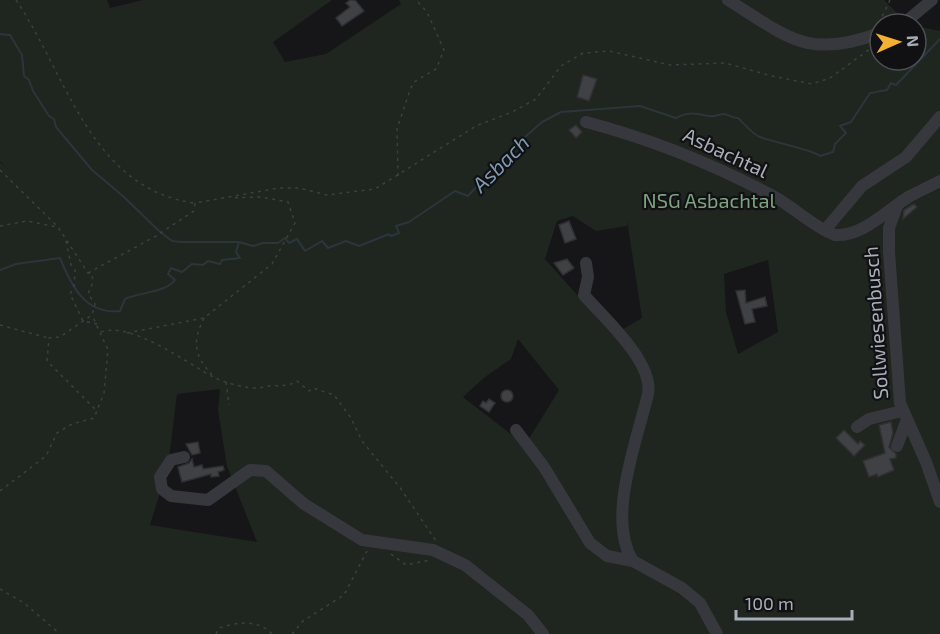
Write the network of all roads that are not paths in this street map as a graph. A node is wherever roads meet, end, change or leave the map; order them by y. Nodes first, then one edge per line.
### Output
1 (728, 0) edge
2 (932, 0) edge
3 (918, 12) edge
4 (868, 39) edge
5 (940, 117) edge
6 (586, 122) dead end
7 (940, 181) edge
8 (897, 206) junction
9 (825, 230) junction
10 (586, 263) dead end
11 (904, 416) junction
12 (856, 427) dead end
13 (516, 430) dead end
14 (897, 446) dead end
15 (184, 457) dead end
16 (940, 502) edge
17 (633, 561) junction
18 (543, 634) edge
19 (717, 634) edge

1 - 4 street
2 - 3 street
5 - 9 street
6 - 9 street, Asbachtal
7 - 8 street, Sollwiesenbusch
8 - 9 street, Sollwiesenbusch
8 - 11 street, Sollwiesenbusch
10 - 17 street
11 - 12 street
11 - 14 street
11 - 16 street, Sollwiesenbusch
13 - 17 street
15 - 18 street
17 - 19 street

